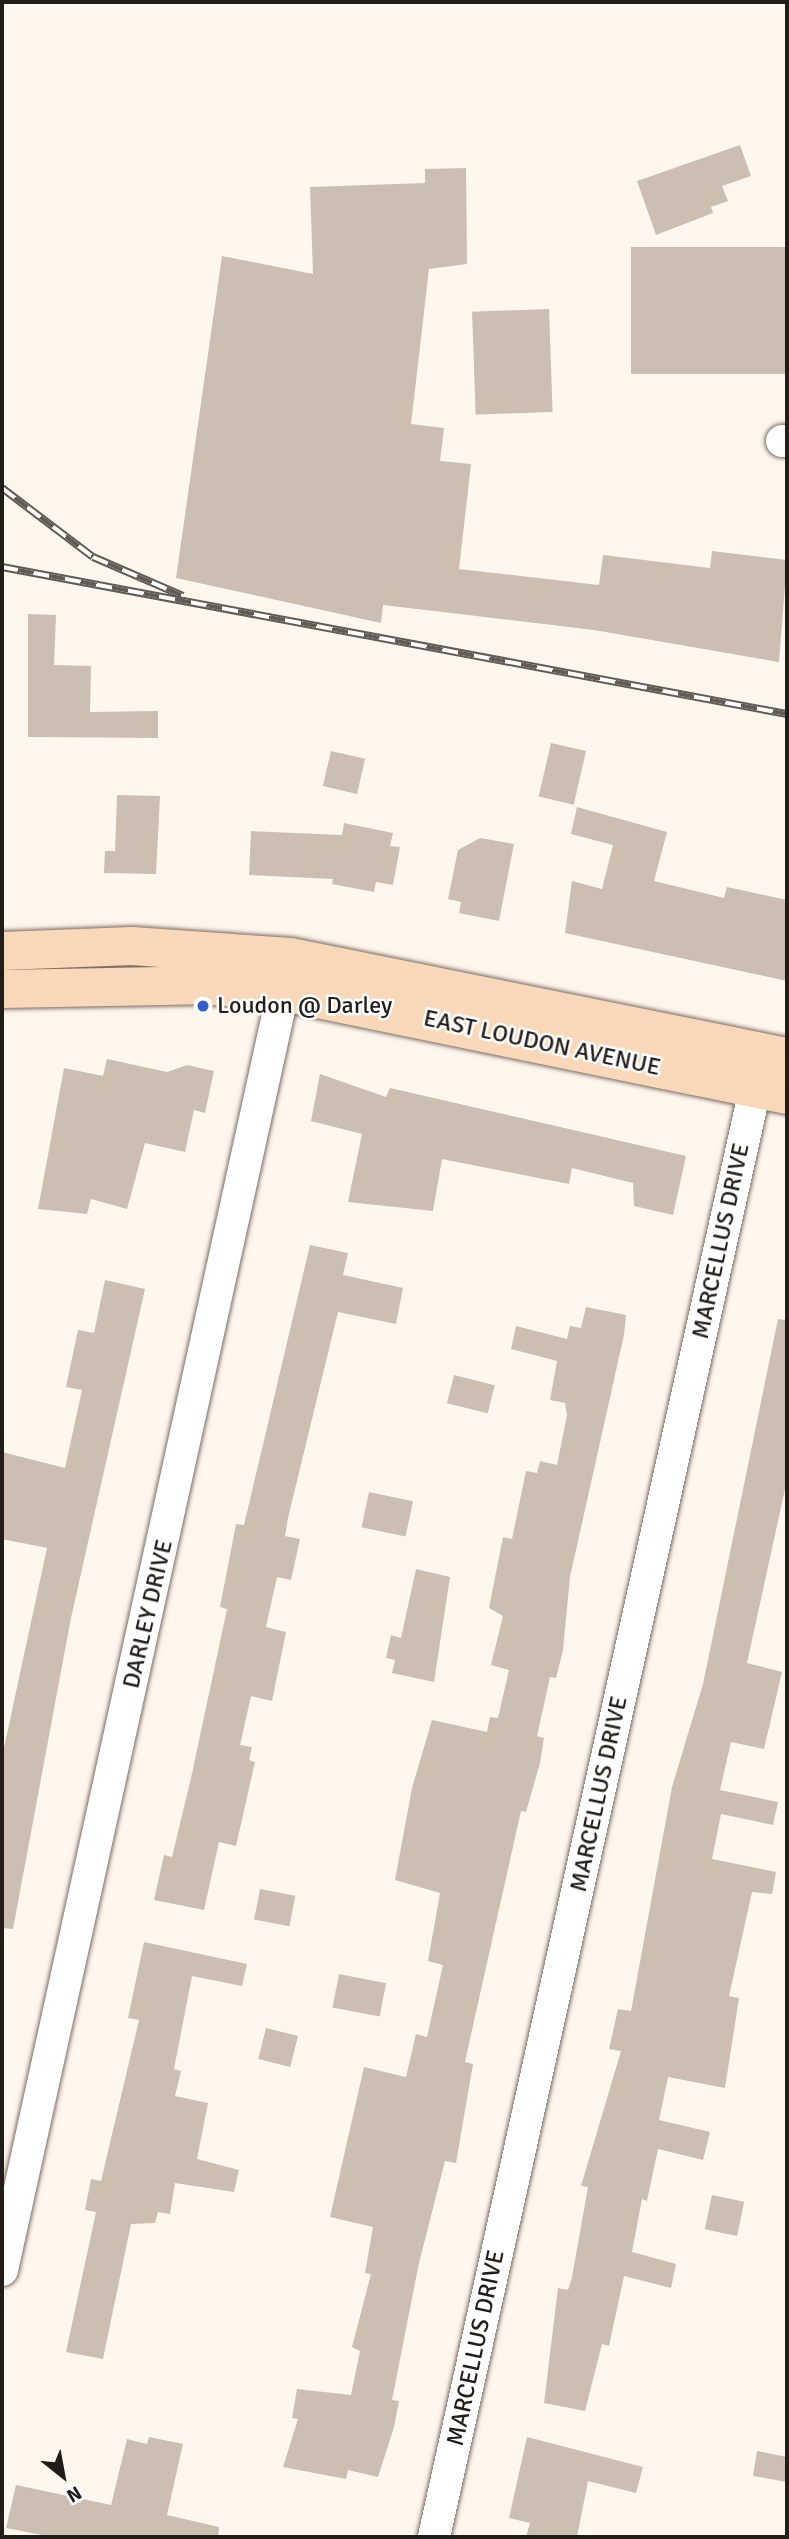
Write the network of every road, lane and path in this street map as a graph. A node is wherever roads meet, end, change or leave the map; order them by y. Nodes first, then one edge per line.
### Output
1 (2, 951) edge
2 (287, 974) junction
3 (2, 989) edge
4 (775, 1054) edge
5 (771, 1092) edge
6 (2, 2270) edge
7 (434, 2537) edge

1 - 2 main road, EAST LOUDON AVENUE
2 - 3 main road, EAST LOUDON AVENUE
2 - 4 main road, EAST LOUDON AVENUE
2 - 5 main road, EAST LOUDON AVENUE
2 - 6 street, DARLEY DRIVE
4 - 5 street, MARCELLUS DRIVE
5 - 7 street, MARCELLUS DRIVE

